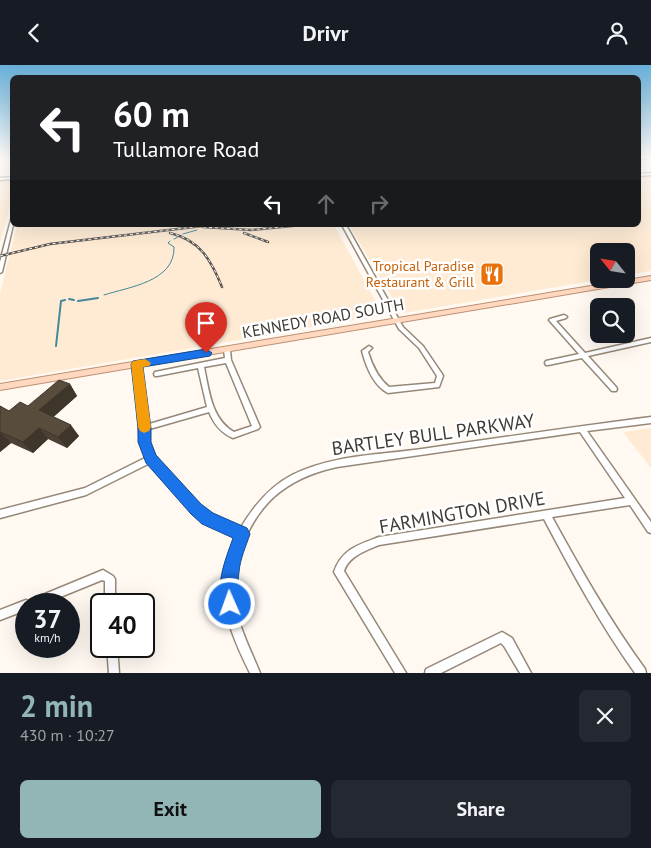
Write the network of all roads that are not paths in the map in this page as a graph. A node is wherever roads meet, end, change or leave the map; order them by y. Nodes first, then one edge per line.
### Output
1 (11, 227) edge
2 (345, 227) edge
3 (0, 272) edge
4 (651, 278) edge
5 (564, 317) dead end
6 (397, 321) junction
7 (651, 340) edge
8 (368, 348) dead end
9 (227, 349) junction
10 (582, 355) junction
11 (228, 360) junction
12 (548, 363) dead end
13 (137, 364) junction
14 (201, 366) junction
15 (157, 374) dead end
16 (0, 387) edge
17 (614, 389) dead end
18 (210, 409) junction
19 (651, 420) edge
20 (144, 428) junction
21 (582, 430) junction
22 (151, 459) junction
23 (631, 501) junction
24 (546, 514) junction
25 (0, 516) edge
26 (651, 529) edge
27 (242, 534) junction
28 (58, 593) edge
29 (110, 593) edge
30 (15, 609) edge
31 (0, 615) edge
32 (113, 658) edge
33 (114, 673) edge
34 (255, 673) edge
35 (400, 673) edge
36 (430, 673) edge
37 (526, 673) edge
38 (641, 673) edge

1 - 3 street
2 - 6 street
4 - 6 main road, KENNEDY ROAD SOUTH
5 - 10 street
6 - 8 street
6 - 9 main road, KENNEDY ROAD SOUTH
7 - 10 street
9 - 11 street
9 - 13 main road, KENNEDY ROAD SOUTH
10 - 12 street
10 - 17 street
11 - 14 street
11 - 18 street
13 - 16 main road, KENNEDY ROAD SOUTH
13 - 20 street
14 - 15 street
14 - 18 street
18 - 20 street
19 - 21 street, BARTLEY BULL PARKWAY
20 - 22 street
21 - 23 street
21 - 27 street, BARTLEY BULL PARKWAY
22 - 25 street
22 - 27 street
23 - 24 street, FARMINGTON DRIVE
23 - 26 street
24 - 35 street, FARMINGTON DRIVE
24 - 38 street
27 - 34 street, BARTLEY BULL PARKWAY
28 - 29 street
30 - 31 street
32 - 33 street
36 - 37 street

